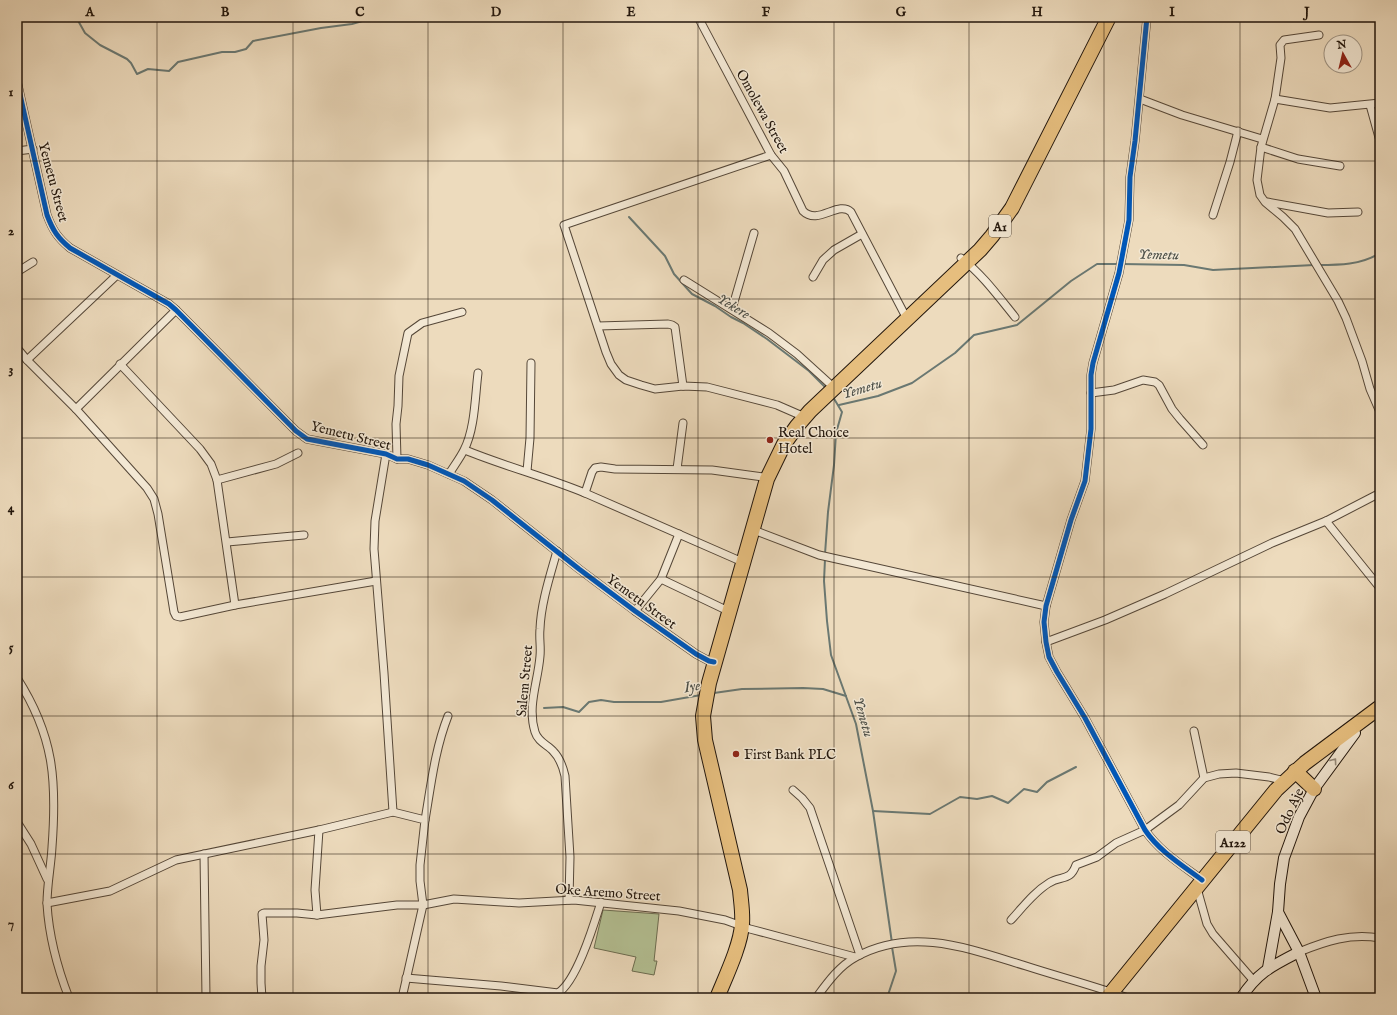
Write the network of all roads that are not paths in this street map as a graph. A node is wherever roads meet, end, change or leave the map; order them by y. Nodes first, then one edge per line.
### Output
1 (698, 17) edge
2 (1101, 17) edge
3 (1109, 17) edge
4 (1147, 17) edge
5 (1319, 35) dead end
6 (17, 81) edge
7 (1140, 99) junction
8 (1275, 99) junction
9 (1380, 103) edge
10 (1370, 105) junction
11 (1238, 131) junction
12 (1262, 139) junction
13 (1380, 141) edge
14 (1261, 147) junction
15 (33, 149) junction
16 (17, 151) edge
17 (771, 155) junction
18 (1340, 166) dead end
19 (1265, 202) junction
20 (1358, 212) dead end
21 (1213, 215) dead end
22 (754, 233) dead end
23 (862, 234) junction
24 (964, 260) junction
25 (33, 262) dead end
26 (17, 272) edge
27 (117, 275) junction
28 (813, 277) dead end
29 (684, 280) dead end
30 (732, 309) junction
31 (176, 310) junction
32 (462, 312) dead end
33 (905, 316) junction
34 (1015, 317) dead end
35 (598, 326) junction
36 (17, 348) edge
37 (27, 360) junction
38 (531, 363) dead end
39 (120, 364) junction
40 (478, 373) dead end
41 (683, 386) junction
42 (828, 389) junction
43 (1091, 393) junction
44 (76, 409) junction
45 (1380, 412) edge
46 (800, 415) junction
47 (683, 423) dead end
48 (1203, 445) dead end
49 (465, 450) junction
50 (298, 453) dead end
51 (386, 454) junction
52 (397, 459) junction
53 (677, 469) junction
54 (527, 471) junction
55 (449, 474) junction
56 (763, 477) junction
57 (218, 480) junction
58 (585, 493) junction
59 (1380, 493) edge
60 (1326, 521) junction
61 (750, 528) junction
62 (679, 534) junction
63 (304, 535) dead end
64 (227, 542) junction
65 (557, 551) junction
66 (738, 560) junction
67 (661, 578) junction
68 (376, 581) junction
69 (1380, 588) edge
70 (235, 605) junction
71 (1046, 606) junction
72 (724, 609) junction
73 (635, 611) junction
74 (1046, 642) junction
75 (712, 662) junction
76 (17, 678) edge
77 (1380, 707) edge
78 (1380, 714) edge
79 (448, 716) dead end
80 (1194, 731) dead end
81 (1355, 733) junction
82 (1204, 778) junction
83 (1292, 778) junction
84 (1314, 789) junction
85 (793, 790) dead end
86 (392, 812) junction
87 (426, 820) junction
88 (17, 822) edge
89 (319, 830) junction
90 (1145, 830) junction
91 (204, 854) junction
92 (48, 879) junction
93 (1200, 886) junction
94 (569, 900) junction
95 (601, 902) junction
96 (47, 903) junction
97 (423, 904) junction
98 (1278, 912) junction
99 (317, 915) junction
100 (1011, 920) dead end
101 (739, 924) junction
102 (1380, 938) edge
103 (1299, 952) junction
104 (858, 956) junction
105 (1268, 968) junction
106 (406, 978) junction
107 (1254, 980) junction
108 (1115, 996) edge
109 (69, 998) edge
110 (206, 998) edge
111 (262, 998) edge
112 (402, 998) edge
113 (711, 998) edge
114 (717, 998) edge
115 (816, 998) edge
116 (1241, 998) edge
117 (1316, 998) edge

1 - 17 street, Omolewa Street
2 - 24 highway, A1
3 - 24 highway, A1
4 - 7 street
5 - 8 street
6 - 15 street, Yemetu Street
7 - 11 street
7 - 43 street
8 - 10 street
8 - 12 street
9 - 10 street
10 - 13 street
11 - 12 street
11 - 21 street
12 - 14 street
14 - 18 street
14 - 19 street
15 - 16 street
15 - 27 street, Yemetu Street
17 - 23 street, Omolewa Street
17 - 35 street
19 - 20 street
19 - 45 street
22 - 30 street
23 - 28 street
23 - 33 street
24 - 33 highway, A1
24 - 34 street
25 - 26 street
27 - 31 street, Yemetu Street
27 - 37 street
29 - 30 street
30 - 42 street
31 - 39 street
31 - 51 street, Yemetu Street
32 - 52 street
33 - 42 highway, A1
35 - 41 street
35 - 41 street
36 - 37 street
37 - 44 street
38 - 54 street
39 - 44 street
39 - 57 street
40 - 49 street
41 - 46 street
42 - 46 highway, A1
42 - 61 highway, A1
43 - 48 street
43 - 71 street
44 - 70 street
46 - 56 highway, A1
47 - 53 street
49 - 54 street
49 - 55 street
50 - 57 street
51 - 52 street, Yemetu Street
51 - 68 street
52 - 55 street, Yemetu Street
53 - 56 street
53 - 58 street
54 - 58 street
55 - 65 street, Yemetu Street
56 - 61 highway, A1
57 - 64 street
58 - 62 street
59 - 60 street
60 - 69 street
60 - 74 street
61 - 66 highway, A1
61 - 71 street
61 - 75 highway, A1
62 - 66 street
62 - 67 street
63 - 64 street
64 - 70 street
65 - 73 street, Yemetu Street
65 - 94 street, Salem Street
66 - 72 highway, A1
67 - 72 street
67 - 73 street
68 - 70 street
68 - 86 street
71 - 74 street
72 - 75 highway, A1
73 - 75 street, Yemetu Street
74 - 90 street
75 - 101 highway, A1
76 - 92 street
77 - 83 highway, A122
78 - 81 highway, A122
79 - 87 street
80 - 82 street
81 - 83 highway, A122
84 -> 81 street, Odo Aje
82 - 83 street
82 - 90 street
83 - 84 highway
83 - 93 highway, A122
84 - 98 street, Odo Aje
85 - 104 street
86 - 87 street
86 - 89 street
87 - 97 street
88 - 92 street
89 - 91 street
89 - 99 street
90 - 93 street
90 - 100 street
91 - 96 street
91 - 110 street
92 - 96 street
93 - 107 street
93 - 108 highway, A122
94 - 95 street, Oke Aremo Street
94 - 97 street, Oke Aremo Street
95 - 101 street, Oke Aremo Street
95 - 106 street
96 - 109 street
97 - 99 street, Oke Aremo Street
97 - 106 street
98 - 103 street
98 - 105 street, Odo Aje
99 - 111 street, Oke Aremo Street
101 - 104 street, Oke Aremo Street
101 - 113 highway, A1
101 - 114 highway, A1
102 - 103 street
103 - 105 street
103 - 117 street
104 - 108 street
104 - 115 street
105 - 107 street
106 - 112 street
107 - 116 street

